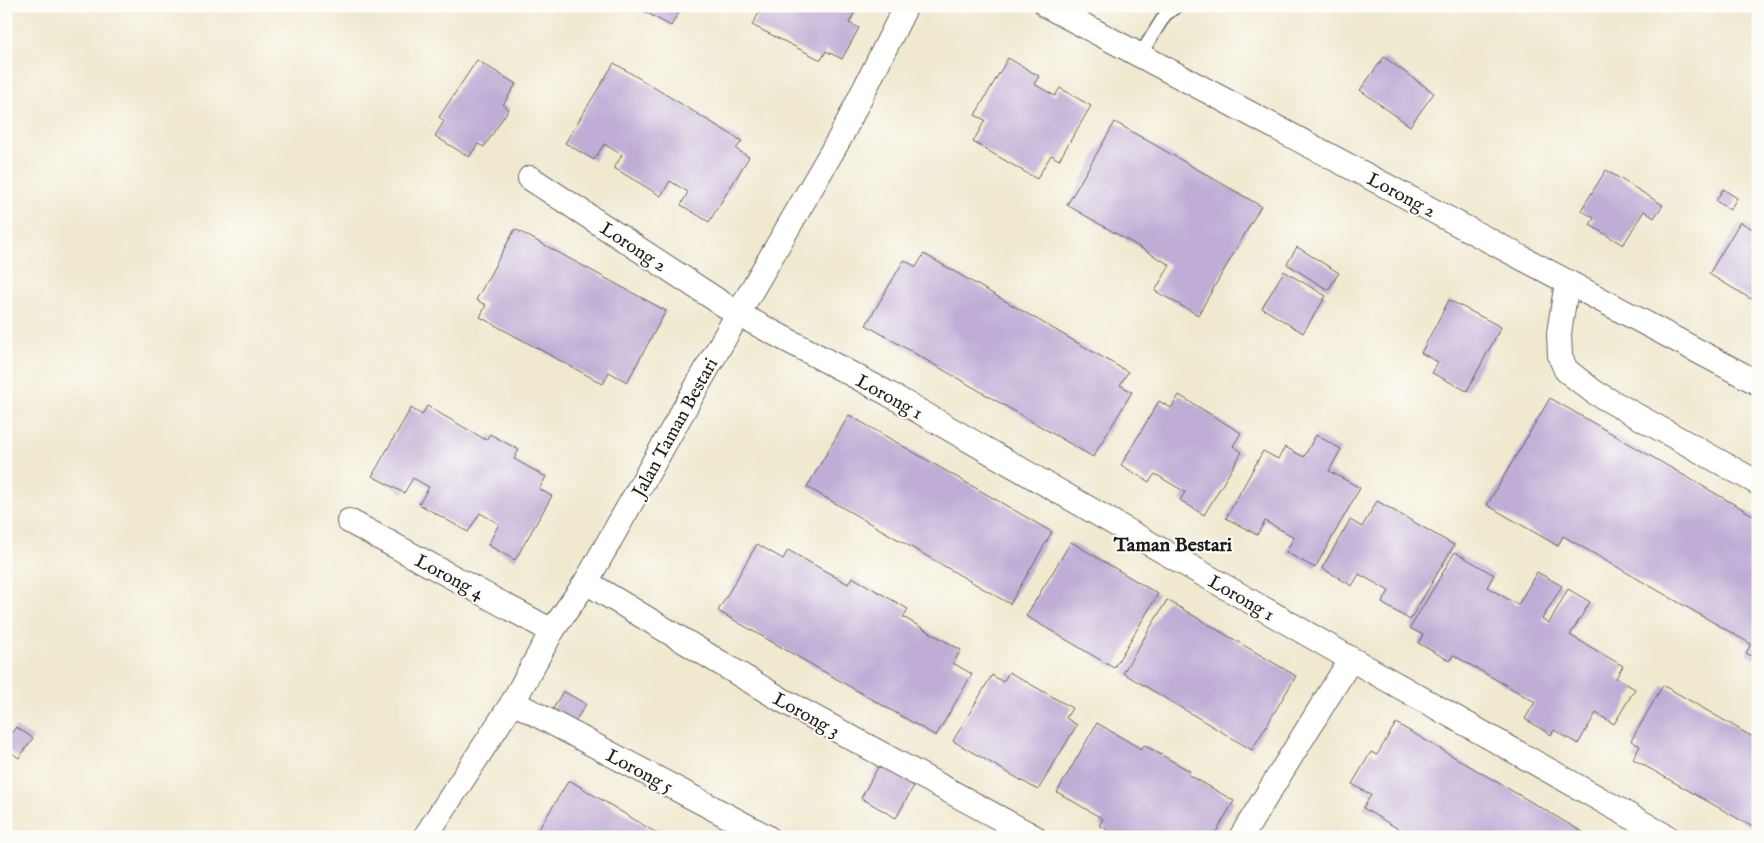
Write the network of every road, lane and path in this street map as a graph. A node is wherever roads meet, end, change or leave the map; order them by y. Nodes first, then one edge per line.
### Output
1 (906, 6) edge
2 (1047, 6) edge
3 (1177, 6) edge
4 (1140, 55) junction
5 (530, 178) dead end
6 (1567, 282) junction
7 (738, 314) junction
8 (1758, 383) edge
9 (1758, 483) edge
10 (349, 521) dead end
11 (586, 582) junction
12 (552, 631) junction
13 (1351, 659) junction
14 (513, 702) junction
15 (425, 837) edge
16 (767, 837) edge
17 (1034, 837) edge
18 (1241, 837) edge
19 (1667, 837) edge

1 - 7 street, Jalan Taman Bestari
2 - 4 street, Lorong 2
3 - 4 lane
4 - 6 street, Lorong 2
5 - 7 street, Lorong 2
6 - 8 street, Lorong 2
6 - 9 street
7 - 11 street, Jalan Taman Bestari
7 - 13 street, Lorong 1
10 - 12 street, Lorong 4
11 - 12 street, Jalan Taman Bestari
11 - 17 street, Lorong 3
12 - 14 street, Jalan Taman Bestari
13 - 18 street
13 - 19 street, Lorong 1
14 - 15 street, Jalan Taman Bestari
14 - 16 street, Lorong 5

